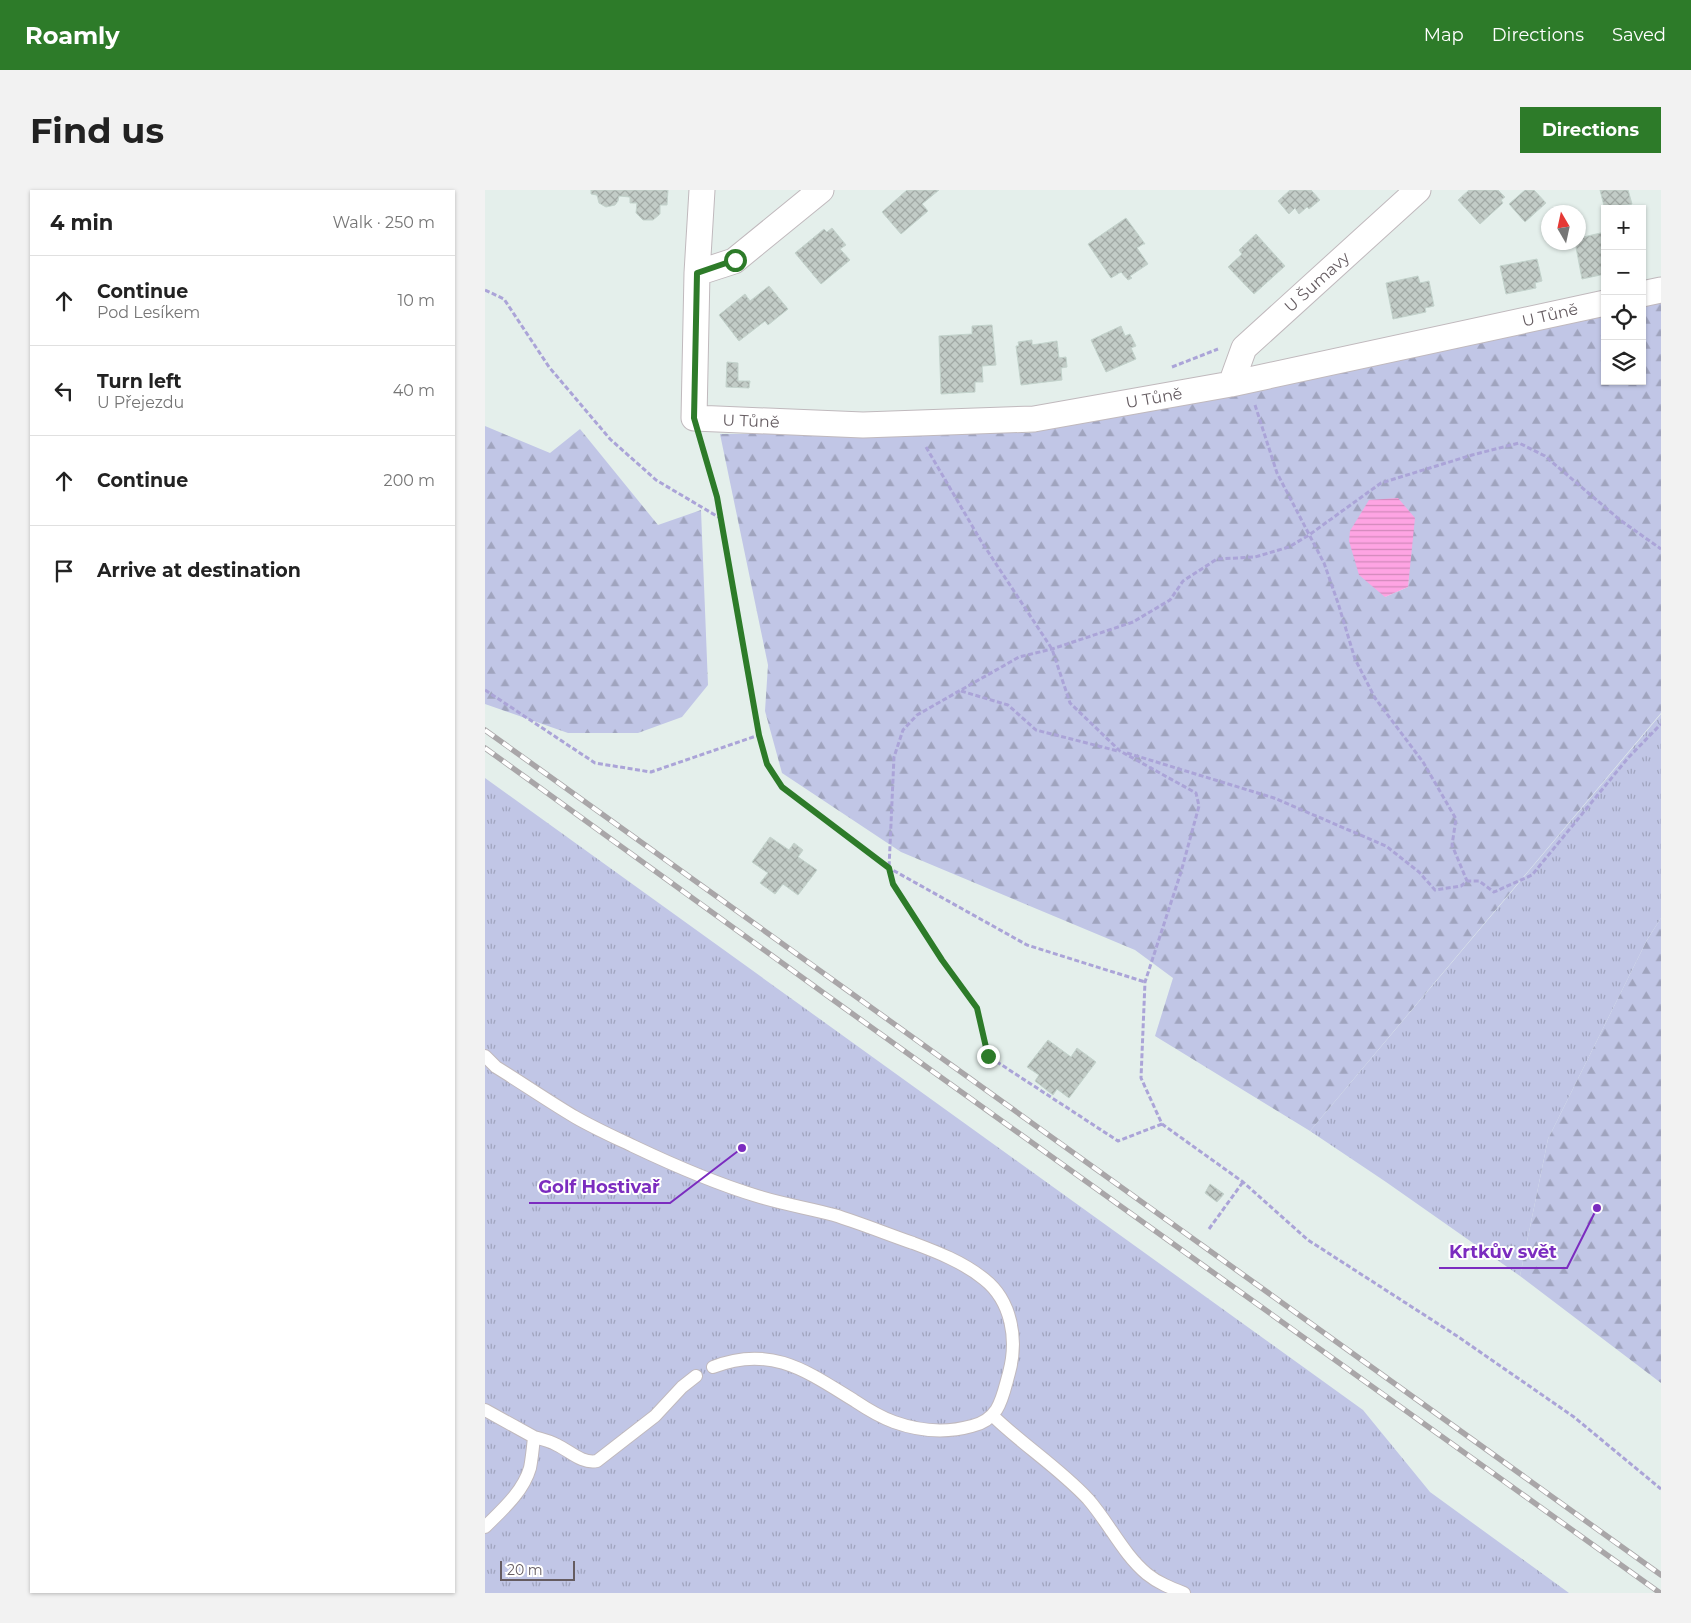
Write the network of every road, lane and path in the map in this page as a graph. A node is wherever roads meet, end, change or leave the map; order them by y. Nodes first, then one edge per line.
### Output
1 (702, 190) edge
2 (821, 190) edge
3 (1418, 190) edge
4 (697, 273) junction
5 (485, 290) edge
6 (1661, 290) edge
7 (1646, 293) edge
8 (1601, 303) edge
9 (1239, 383) junction
10 (694, 418) junction
11 (911, 423) junction
12 (721, 518) junction
13 (1309, 535) junction
14 (1661, 549) edge
15 (1052, 649) junction
16 (485, 690) edge
17 (961, 690) junction
18 (1661, 724) edge
19 (759, 735) junction
20 (1120, 751) junction
21 (889, 868) junction
22 (1467, 881) junction
23 (1145, 982) junction
24 (485, 1056) edge
25 (1162, 1124) junction
26 (1243, 1182) junction
27 (1209, 1229) dead end
28 (713, 1367) dead end
29 (697, 1376) dead end
30 (485, 1410) edge
31 (993, 1416) junction
32 (534, 1437) junction
33 (1661, 1489) edge
34 (485, 1527) edge
35 (1184, 1593) edge

1 - 4 street
2 - 4 street
3 - 9 street, U Šumavy
4 - 10 street
5 - 12 path
6 - 7 street
8 - 9 street, U Tůně
9 - 11 street, U Tůně
9 - 13 path
10 - 11 street, U Tůně
10 - 12 path
11 - 15 path
12 - 19 path
13 - 14 path
13 - 15 path
13 - 22 path
15 - 17 path
15 - 20 path
16 - 19 path
17 - 20 path
17 - 21 path
18 - 22 path
19 - 21 path
20 - 22 path
20 - 23 path
21 - 23 path
21 - 25 path
23 - 25 path
24 - 31 lane
25 - 26 path
26 - 27 path
26 - 33 path
28 - 31 lane
29 - 32 lane
30 - 32 lane
31 - 35 lane
32 - 34 lane

